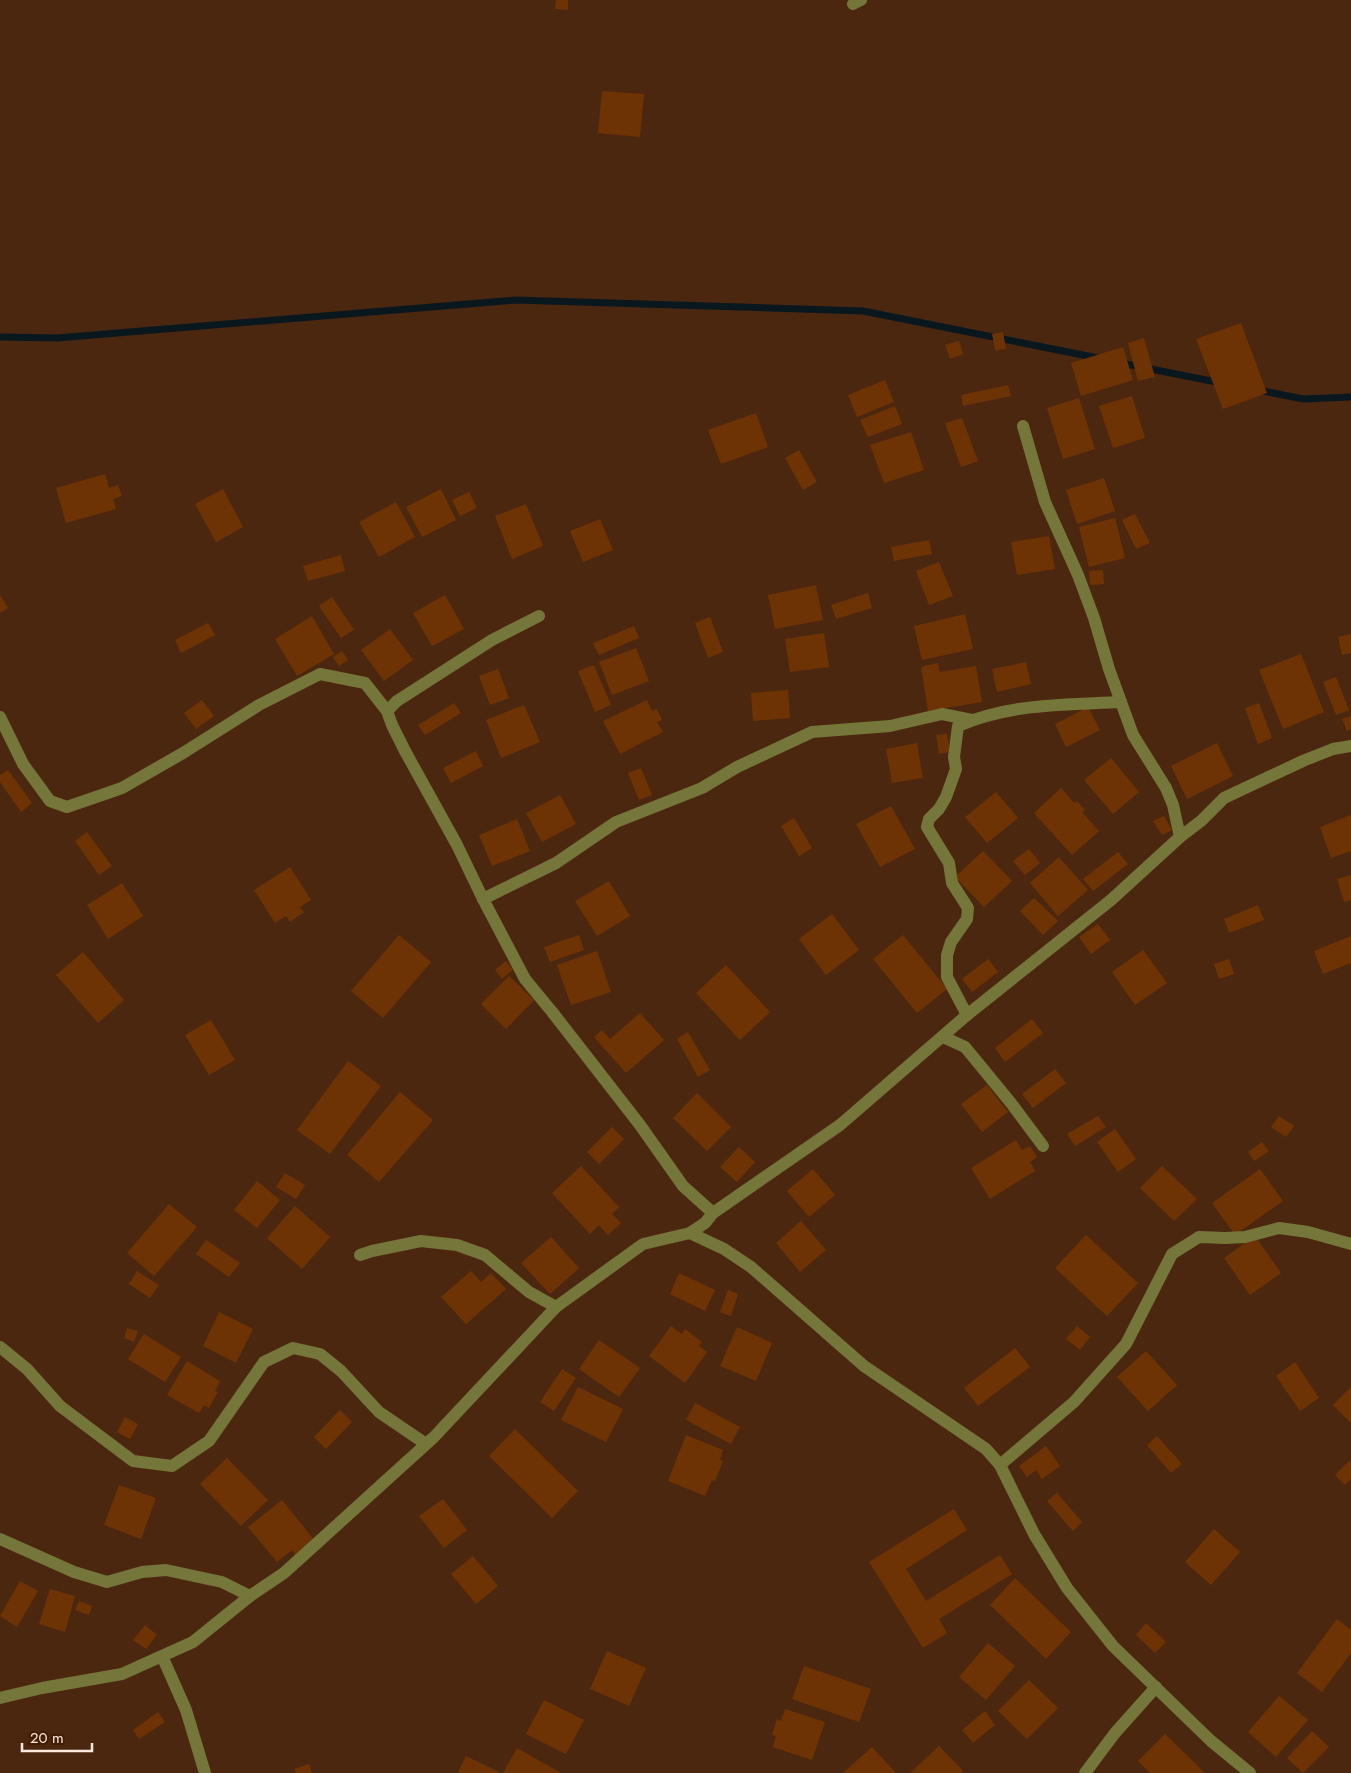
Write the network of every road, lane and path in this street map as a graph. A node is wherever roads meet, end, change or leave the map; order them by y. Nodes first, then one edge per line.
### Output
1 (1023, 426) dead end
2 (538, 616) dead end
3 (1121, 702) junction
4 (387, 711) junction
5 (0, 717) edge
6 (972, 720) junction
7 (1351, 746) edge
8 (1180, 837) junction
9 (482, 899) junction
10 (967, 1015) junction
11 (943, 1037) junction
12 (1043, 1146) dead end
13 (713, 1214) junction
14 (690, 1233) junction
15 (1351, 1244) edge
16 (360, 1255) dead end
17 (556, 1307) junction
18 (0, 1347) edge
19 (426, 1444) junction
20 (1000, 1465) junction
21 (0, 1539) edge
22 (250, 1596) junction
23 (162, 1656) junction
24 (1156, 1687) junction
25 (0, 1698) edge
26 (205, 1773) edge
27 (1085, 1773) edge
28 (1250, 1773) edge

1 - 3 street
2 - 4 street
3 - 6 street
3 - 8 street
4 - 5 street
4 - 9 street
6 - 9 street
6 - 10 street
7 - 8 street
8 - 10 street
9 - 13 street
10 - 11 street
11 - 12 street
11 - 13 street
13 - 14 street
14 - 17 street
14 - 20 street
15 - 20 street
16 - 17 street
17 - 19 street
18 - 19 street
19 - 22 street
20 - 24 street
21 - 22 street
22 - 23 street
23 - 25 street
23 - 26 street
24 - 27 street
24 - 28 street

